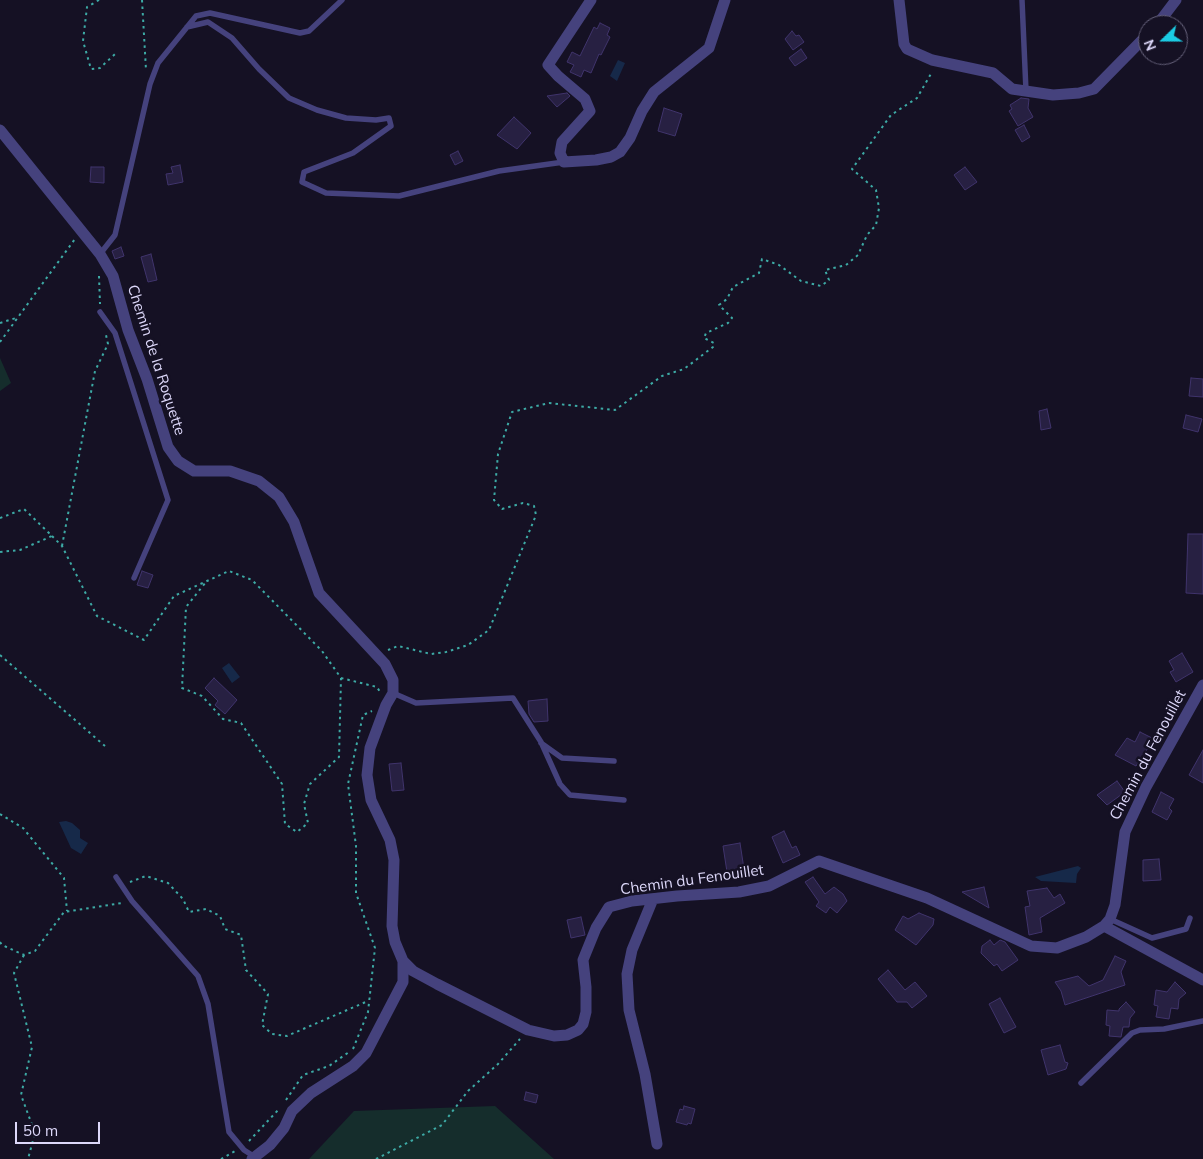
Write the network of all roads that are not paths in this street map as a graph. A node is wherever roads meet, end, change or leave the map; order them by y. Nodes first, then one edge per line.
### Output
1 (342, 0) edge
2 (591, 0) edge
3 (725, 0) edge
4 (898, 0) edge
5 (1022, 0) edge
6 (1176, 0) edge
7 (1165, 15) edge
8 (187, 27) junction
9 (1138, 45) edge
10 (1026, 91) junction
11 (0, 130) edge
12 (564, 162) junction
13 (100, 254) junction
14 (100, 312) road end
15 (134, 578) dead end
16 (1203, 685) edge
17 (393, 694) junction
18 (541, 742) junction
19 (614, 761) dead end
20 (624, 800) dead end
21 (116, 877) dead end
22 (653, 899) junction
23 (1190, 918) dead end
24 (1107, 922) junction
25 (403, 961) junction
26 (1203, 980) edge
27 (1203, 1021) edge
28 (1082, 1083) dead end
29 (657, 1144) dead end
30 (253, 1158) edge

1 - 8 lane
2 - 12 street
3 - 12 street
4 - 10 street
5 - 10 lane
6 - 7 street
8 - 12 lane
8 - 13 lane
9 - 10 street
11 - 13 street, Chemin de la Roquette
13 - 17 street, Chemin de la Roquette
14 - 15 lane
16 - 24 street, Chemin du Fenouillet
17 - 18 lane
17 - 25 street
18 - 19 lane
18 - 20 lane
21 - 30 lane
22 - 24 street, Chemin du Fenouillet
22 - 25 street, Chemin du Fenouillet
22 - 29 street
23 - 24 lane
24 - 26 street
25 - 30 street
27 - 28 lane

